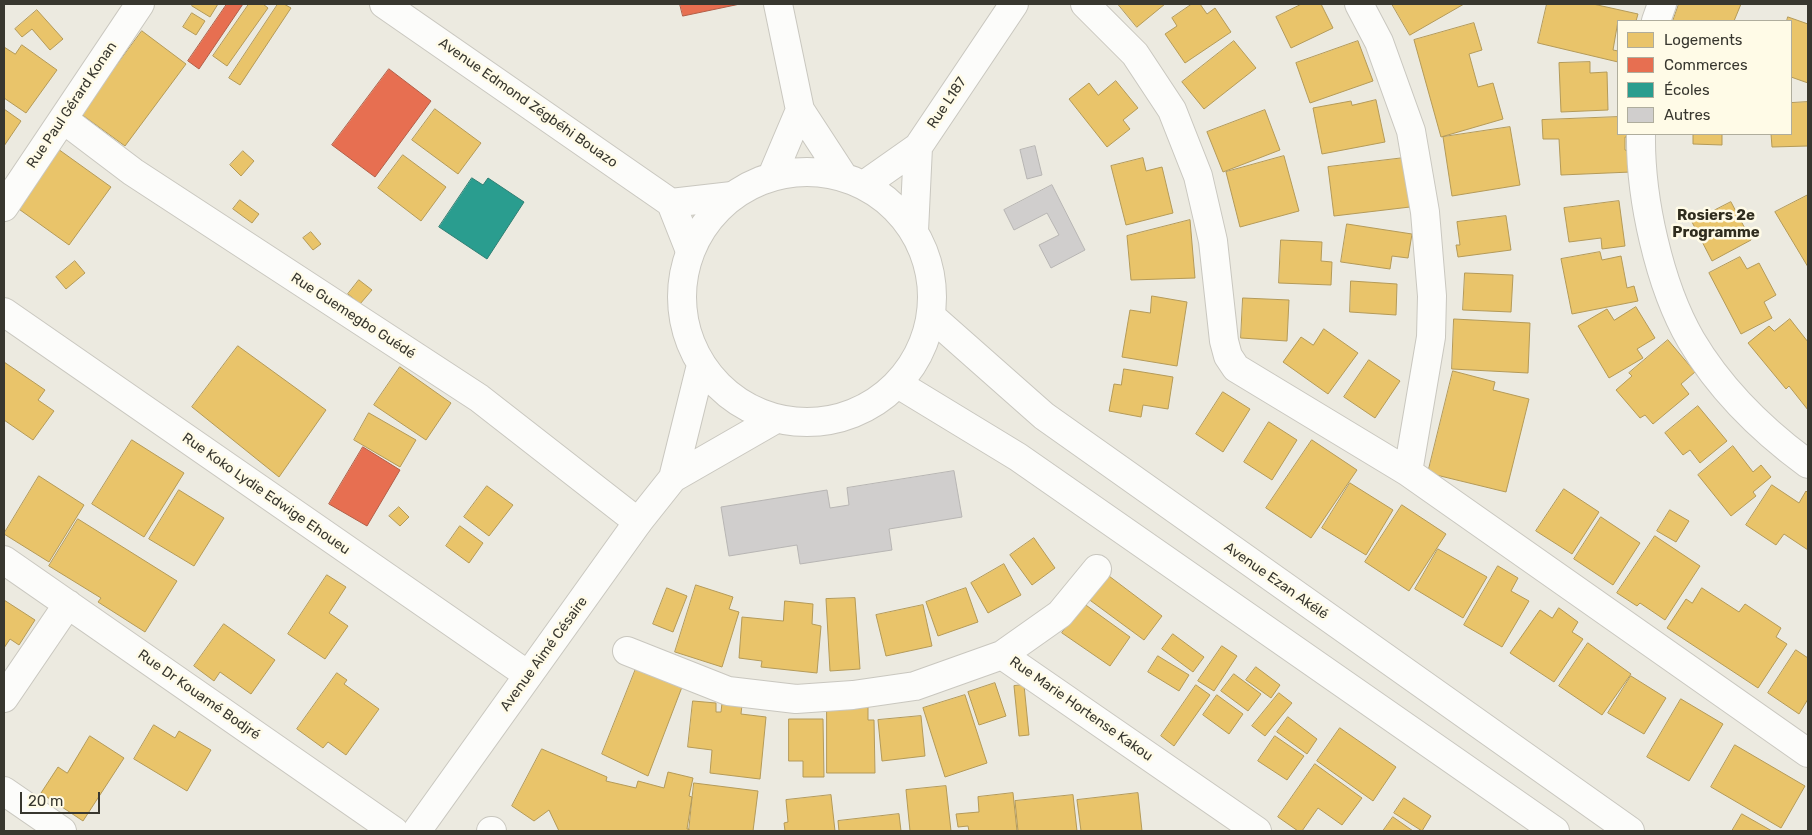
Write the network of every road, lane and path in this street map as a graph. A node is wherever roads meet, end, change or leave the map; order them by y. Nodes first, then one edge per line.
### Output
1 (140, 4) edge
2 (384, 4) edge
3 (778, 4) edge
4 (1014, 4) edge
5 (1085, 4) edge
6 (1359, 4) edge
7 (1662, 4) edge
8 (1656, 20) edge
9 (800, 110) junction
10 (63, 119) junction
11 (1641, 135) edge
12 (918, 148) junction
13 (772, 176) junction
14 (854, 181) junction
15 (732, 196) junction
16 (671, 203) junction
17 (4, 207) edge
18 (914, 231) junction
19 (690, 251) junction
20 (4, 312) edge
21 (932, 317) junction
22 (701, 365) junction
23 (898, 384) junction
24 (774, 420) junction
25 (1808, 464) edge
26 (1408, 472) junction
27 (672, 478) junction
28 (638, 522) junction
29 (4, 560) edge
30 (1097, 570) dead end
31 (68, 604) junction
32 (627, 652) dead end
33 (1002, 655) junction
34 (528, 675) junction
35 (4, 698) edge
36 (1808, 754) edge
37 (4, 791) edge
38 (62, 831) edge
39 (394, 831) edge
40 (417, 831) edge
41 (1258, 831) edge
42 (1555, 831) edge
43 (1630, 831) edge

1 - 10 street, Rue Paul Gérard Konan
2 - 16 street, Avenue Edmond Zégbéhi Bouazo
3 - 9 street
4 - 12 street, Rue L187
5 - 26 street
6 - 26 street
7 - 8 street
9 - 13 street
9 - 14 street
10 - 17 street, Rue Paul Gérard Konan
10 - 28 street, Rue Guemegbo Guédé
11 - 25 street
12 - 14 street, Rue L187
12 - 18 street
13 - 14 street
13 - 15 street
14 - 18 street
15 - 16 street
15 - 19 street
16 - 19 street
18 - 21 street
19 - 22 street
20 - 34 street, Rue Koko Lydie Edwige Ehoueu
21 - 23 street
21 - 43 street, Avenue Ezan Akélé
22 - 24 street
22 - 27 street, Avenue Aimé Césaire
23 - 24 street
23 - 42 street
24 - 27 street, Avenue Aimé Césaire
26 - 36 street
27 - 28 street, Avenue Aimé Césaire
28 - 34 street, Avenue Aimé Césaire
29 - 31 street, Rue Dr Kouamé Bodjré
30 - 33 street
31 - 35 street
31 - 39 street, Rue Dr Kouamé Bodjré
32 - 33 street, Rue Marie Hortense Kakou
33 - 41 street, Rue Marie Hortense Kakou
34 - 40 street, Avenue Aimé Césaire
37 - 38 street

